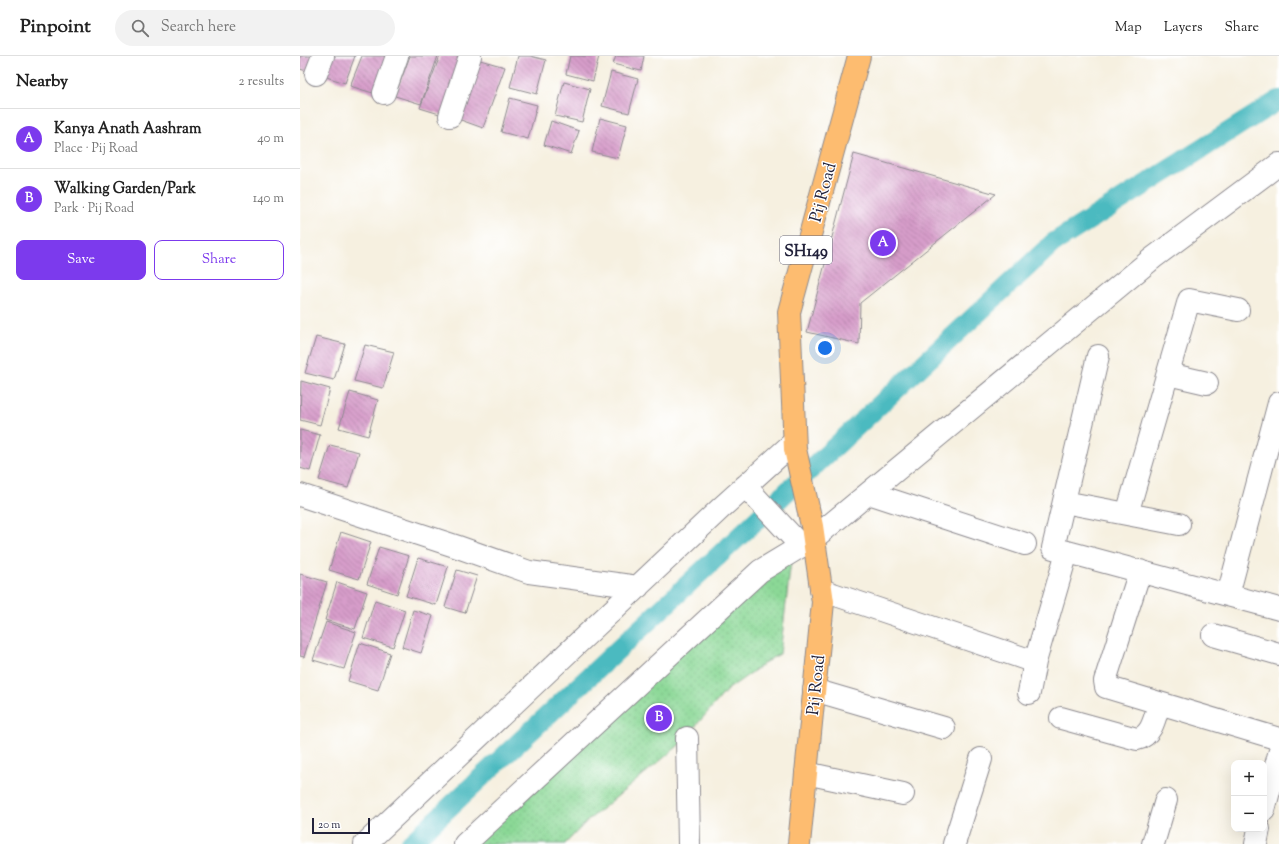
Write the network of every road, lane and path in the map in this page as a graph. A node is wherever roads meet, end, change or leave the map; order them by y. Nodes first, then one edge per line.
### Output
1 (397, 56) edge
2 (470, 56) edge
3 (859, 56) edge
4 (384, 93) dead end
5 (450, 116) dead end
6 (1279, 164) edge
7 (1238, 310) dead end
8 (1098, 356) dead end
9 (1168, 374) junction
10 (1207, 383) dead end
11 (1279, 403) edge
12 (795, 446) junction
13 (1274, 446) edge
14 (748, 489) junction
15 (869, 493) junction
16 (300, 495) edge
17 (1064, 502) junction
18 (1128, 514) junction
19 (1179, 524) dead end
20 (806, 537) junction
21 (1025, 544) dead end
22 (1066, 552) junction
23 (1140, 571) junction
24 (638, 587) junction
25 (821, 590) junction
26 (1228, 595) junction
27 (1279, 609) edge
28 (1213, 635) dead end
29 (1279, 654) edge
30 (1036, 662) junction
31 (814, 690) junction
32 (1029, 693) dead end
33 (1159, 704) junction
34 (1061, 718) dead end
35 (944, 728) dead end
36 (687, 738) dead end
37 (1279, 739) edge
38 (1279, 754) edge
39 (981, 758) dead end
40 (806, 773) junction
41 (903, 794) dead end
42 (1166, 800) dead end
43 (1269, 809) edge
44 (1258, 832) edge
45 (365, 844) edge
46 (465, 844) edge
47 (690, 844) edge
48 (799, 844) edge
49 (954, 844) edge
50 (1153, 844) edge
51 (1256, 844) edge

1 - 4 street
2 - 5 street
3 - 12 main road, Pij Road / SH149
6 - 15 street
7 - 9 street
8 - 17 street
9 - 10 street
9 - 18 street
11 - 13 street
12 - 14 street
12 - 20 main road, SH149
13 - 26 street
14 - 20 street
14 - 24 street
15 - 20 street
15 - 21 street
16 - 24 street
17 - 18 street
17 - 22 street
18 - 19 street
20 - 25 main road, Pij Road
20 - 46 street
22 - 23 street
22 - 30 street
23 - 26 street
23 - 33 street
24 - 45 street
25 - 30 street
25 - 31 main road, Pij Road
26 - 27 street
28 - 29 street
30 - 32 street
31 - 35 street
31 - 40 main road, Pij Road
33 - 34 street
33 - 37 street
36 - 47 street
38 - 43 street
39 - 49 street
40 - 41 street
40 - 48 main road, Pij Road
42 - 50 street
44 - 51 street

